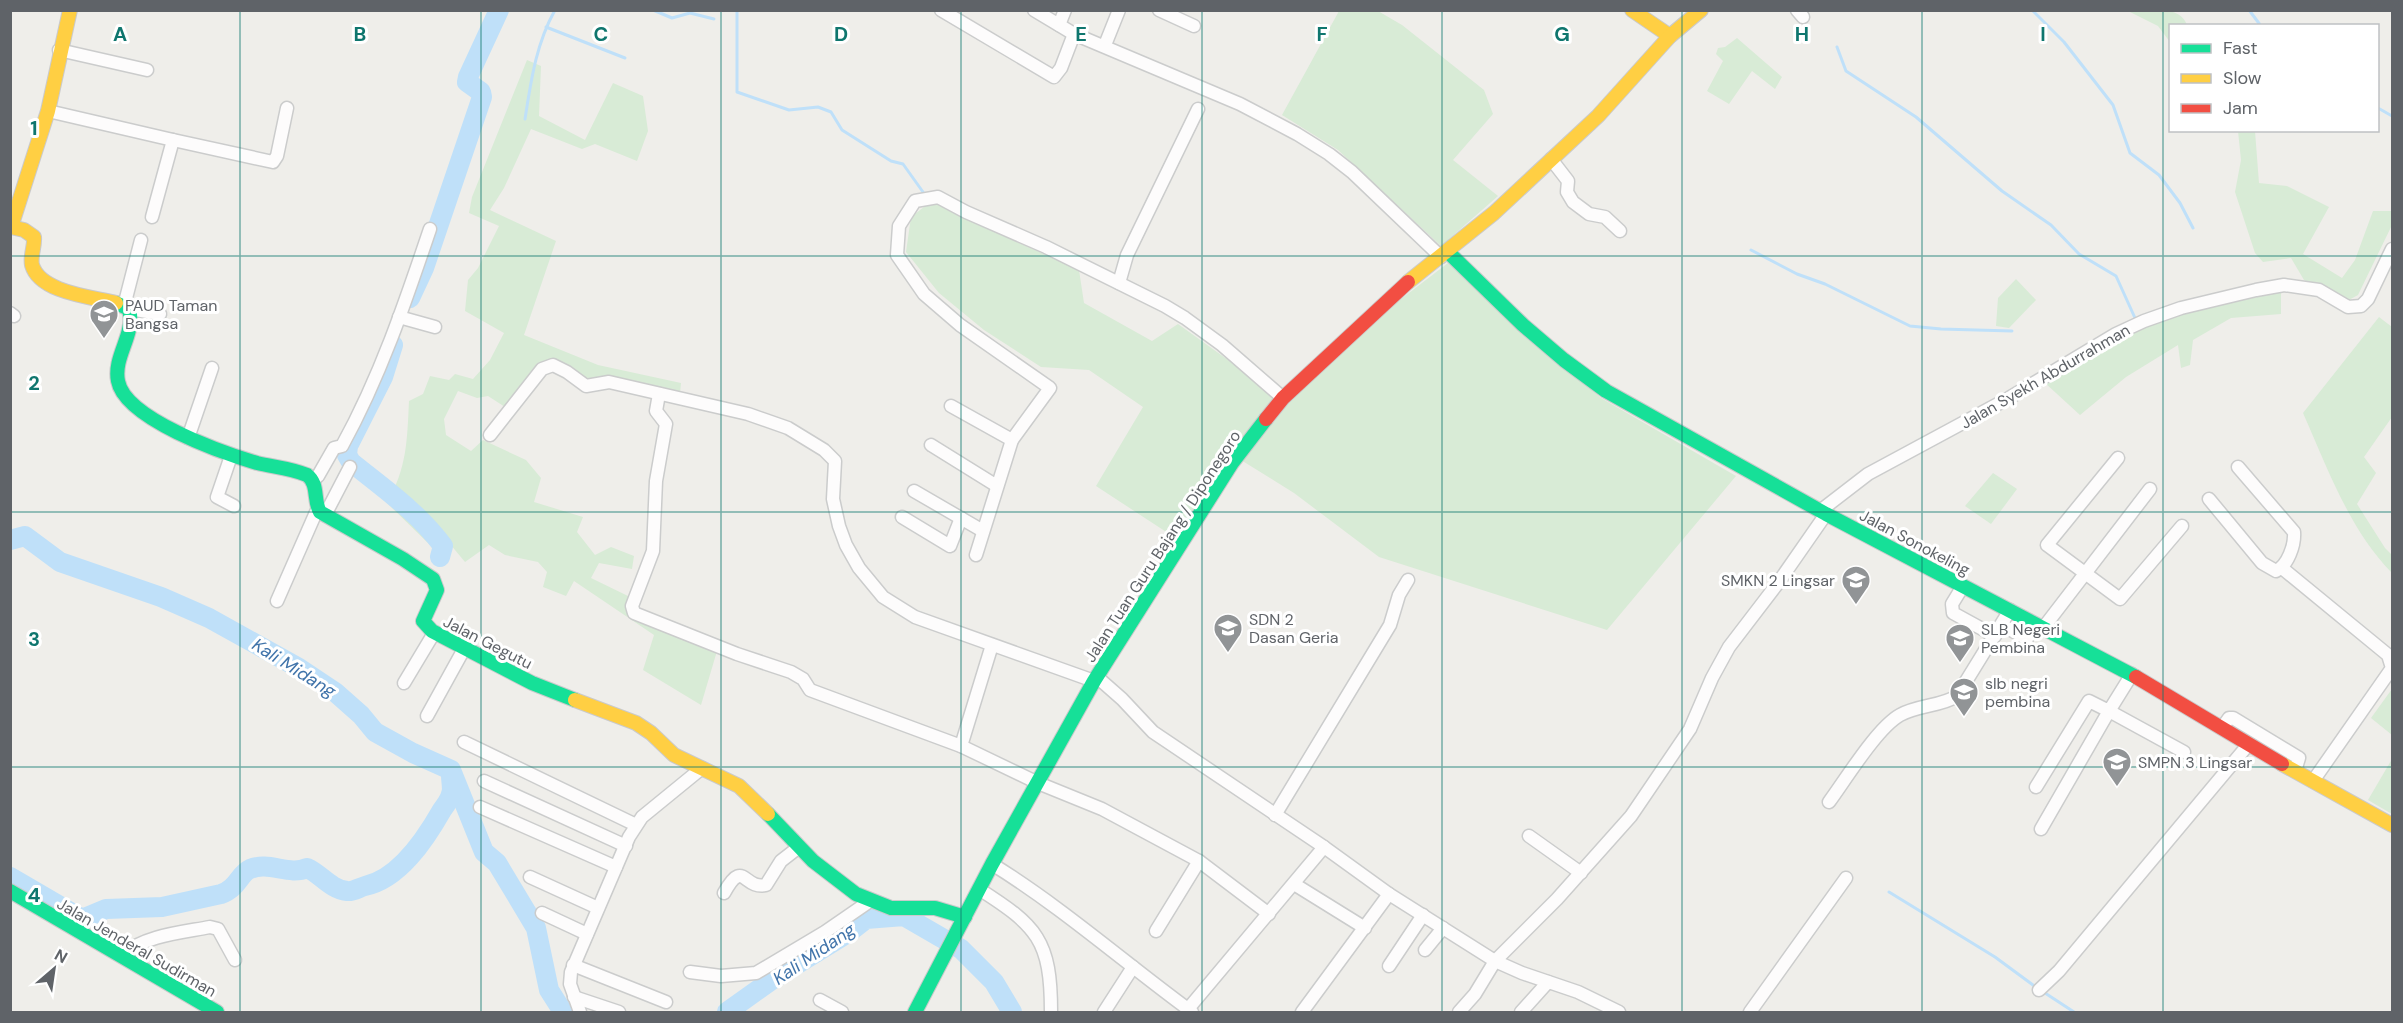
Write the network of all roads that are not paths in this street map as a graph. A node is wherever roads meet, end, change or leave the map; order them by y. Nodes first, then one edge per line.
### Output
1 (70, 10) edge
2 (941, 10) edge
3 (1034, 10) edge
4 (1065, 10) edge
5 (1119, 10) edge
6 (1159, 10) edge
7 (1632, 10) edge
8 (1701, 10) edge
9 (1173, 13) edge
10 (1059, 25) junction
11 (1194, 26) dead end
12 (1074, 34) junction
13 (1670, 36) junction
14 (1106, 45) junction
15 (60, 50) junction
16 (147, 70) dead end
17 (287, 108) dead end
18 (1198, 109) dead end
19 (48, 111) junction
20 (173, 140) junction
21 (1551, 159) junction
22 (152, 217) dead end
23 (11, 228) edge
24 (430, 228) dead end
25 (1620, 231) dead end
26 (141, 240) dead end
27 (2392, 249) edge
28 (1445, 254) junction
29 (1119, 283) junction
30 (126, 308) junction
31 (160, 314) dead end
32 (403, 318) junction
33 (435, 327) dead end
34 (212, 368) dead end
35 (659, 394) junction
36 (1283, 398) junction
37 (951, 406) dead end
38 (490, 435) dead end
39 (188, 438) junction
40 (1012, 440) junction
41 (931, 445) dead end
42 (231, 456) junction
43 (2118, 458) dead end
44 (350, 467) dead end
45 (2238, 467) dead end
46 (312, 481) junction
47 (997, 486) junction
48 (2150, 489) dead end
49 (914, 491) dead end
50 (2209, 499) dead end
51 (234, 506) dead end
52 (1823, 512) junction
53 (321, 513) junction
54 (902, 517) dead end
55 (961, 518) junction
56 (2182, 526) dead end
57 (983, 531) junction
58 (976, 555) dead end
59 (2282, 568) junction
60 (2085, 574) junction
61 (1408, 580) dead end
62 (1963, 586) junction
63 (278, 601) dead end
64 (2010, 610) junction
65 (2044, 627) junction
66 (1998, 631) junction
67 (434, 633) junction
68 (2027, 639) dead end
69 (992, 645) junction
70 (464, 649) junction
71 (2132, 674) junction
72 (1096, 679) junction
73 (405, 683) dead end
74 (2109, 711) junction
75 (427, 716) dead end
76 (2222, 728) junction
77 (464, 742) dead end
78 (2248, 745) junction
79 (961, 746) junction
80 (2184, 752) dead end
81 (702, 768) junction
82 (2295, 771) junction
83 (483, 781) dead end
84 (2313, 781) junction
85 (1038, 783) junction
86 (2036, 787) dead end
87 (1829, 802) dead end
88 (480, 807) dead end
89 (1275, 815) junction
90 (636, 825) junction
91 (2392, 825) edge
92 (2041, 829) dead end
93 (1529, 837) dead end
94 (626, 846) junction
95 (1324, 847) junction
96 (799, 848) junction
97 (1199, 861) junction
98 (993, 864) junction
99 (616, 867) junction
100 (1581, 873) junction
101 (530, 877) dead end
102 (1846, 878) dead end
103 (1294, 884) junction
104 (979, 889) junction
105 (10, 891) edge
106 (724, 893) dead end
107 (1389, 894) junction
108 (870, 901) junction
109 (598, 908) junction
110 (542, 913) dead end
111 (1269, 914) junction
112 (1423, 915) junction
113 (965, 917) junction
114 (1365, 928) junction
115 (1443, 928) junction
116 (1156, 931) dead end
117 (587, 934) junction
118 (1425, 950) dead end
119 (121, 955) junction
120 (235, 960) dead end
121 (1496, 961) junction
122 (573, 965) junction
123 (1389, 966) dead end
124 (1133, 968) junction
125 (690, 972) dead end
126 (1548, 982) junction
127 (2040, 990) dead end
128 (574, 998) junction
129 (820, 1000) dead end
130 (666, 1002) dead end
131 (1190, 1011) edge
132 (217, 1012) edge
133 (580, 1012) edge
134 (619, 1012) edge
135 (842, 1012) edge
136 (915, 1012) edge
137 (1051, 1012) edge
138 (1104, 1012) edge
139 (1302, 1012) edge
140 (1460, 1012) edge
141 (1521, 1012) edge
142 (1619, 1012) edge
143 (1750, 1012) edge

1 - 15 main road
2 - 12 street
3 - 10 street
4 - 10 street
5 - 14 street
6 - 9 street
7 - 13 main road
8 - 13 main road, Jalan Tuan Guru Bajang / Diponegoro
9 - 11 street
10 - 12 street
12 - 14 street
13 - 21 main road, Jalan Tuan Guru Bajang / Diponegoro
14 - 28 street
15 - 16 street
15 - 19 main road
17 - 20 street
18 - 29 street
19 - 20 street
19 - 23 main road
20 - 22 street
21 - 25 street
21 - 28 main road, Jalan Tuan Guru Bajang / Diponegoro
23 - 30 main road
24 - 32 street
26 - 30 street
27 - 52 street, Jalan Syekh Abdurrahman
28 - 36 main road, Jalan Tuan Guru Bajang / Diponegoro
28 - 52 main road, Jalan Sonokeling
29 - 36 street
29 - 40 street
30 - 31 street
30 - 39 main road
32 - 33 street
32 - 46 street
34 - 39 street
35 - 38 street
35 - 69 street
35 - 79 street
36 - 72 main road, Jalan Tuan Guru Bajang / Diponegoro
37 - 40 street
39 - 42 main road
40 - 47 street
41 - 47 street
42 - 46 main road
42 - 51 street
43 - 60 street
44 - 53 street
45 - 59 street
46 - 53 main road
47 - 57 street
48 - 60 street
49 - 55 street
50 - 59 street
52 - 62 main road, Jalan Sonokeling
52 - 100 street
53 - 63 street
53 - 67 main road, Jalan Gegutu
54 - 55 street
55 - 57 street
56 - 60 street
57 - 58 street
59 - 84 street
60 - 65 street
61 - 89 street
62 - 64 main road, Jalan Sonokeling
62 - 66 street
64 - 65 main road, Jalan Sonokeling
64 - 66 street
65 - 71 main road, Jalan Sonokeling
66 - 68 street
66 - 87 street
67 - 70 main road, Jalan Gegutu
67 - 73 street
69 - 72 street
69 - 79 street
70 - 75 street
70 - 81 main road, Jalan Gegutu
71 - 74 street
71 - 76 main road, Jalan Sonokeling
72 - 85 main road, Jalan Tuan Guru Bajang / Diponegoro
72 - 89 street
74 - 80 street
74 - 86 street
74 - 92 street
76 - 78 main road, Jalan Sonokeling
76 - 82 street
77 - 90 street
78 - 82 main road, Jalan Sonokeling
78 - 127 street
79 - 85 street
81 - 90 street
81 - 96 main road, Jalan Gegutu
82 - 84 main road, Jalan Sonokeling
83 - 94 street
84 - 91 main road, Jalan Sonokeling
85 - 97 street
85 - 98 main road, Jalan Tuan Guru Bajang / Diponegoro
88 - 99 street
89 - 95 street
90 - 94 street
93 - 100 street
94 - 99 street
95 - 103 street
95 - 107 street
96 - 106 street
96 - 108 main road, Jalan Gegutu
97 - 111 street
97 - 116 street
98 - 104 main road, Jalan Tuan Guru Bajang / Diponegoro
98 - 124 street
99 - 109 street
100 - 121 street
101 - 109 street
102 - 143 street
103 - 111 street
103 - 114 street
104 - 113 main road, Jalan Tuan Guru Bajang / Diponegoro
104 - 137 street
105 - 119 main road, Jalan Jenderal Sudirman
107 - 112 street
107 - 114 street
108 - 113 main road, Jalan Gegutu
108 - 125 street
109 - 117 street
110 - 117 street
111 - 131 street
112 - 115 street
112 - 123 street
113 - 136 main road, Jalan Tuan Guru Bajang / Diponegoro
114 - 139 street
115 - 118 street
115 - 121 street
117 - 122 street
119 - 120 street
119 - 132 main road, Jalan Jenderal Sudirman
121 - 126 street
121 - 140 street
122 - 128 street
122 - 130 street
124 - 131 street
124 - 138 street
126 - 141 street
126 - 142 street
128 - 133 street
128 - 134 street
129 - 135 street

